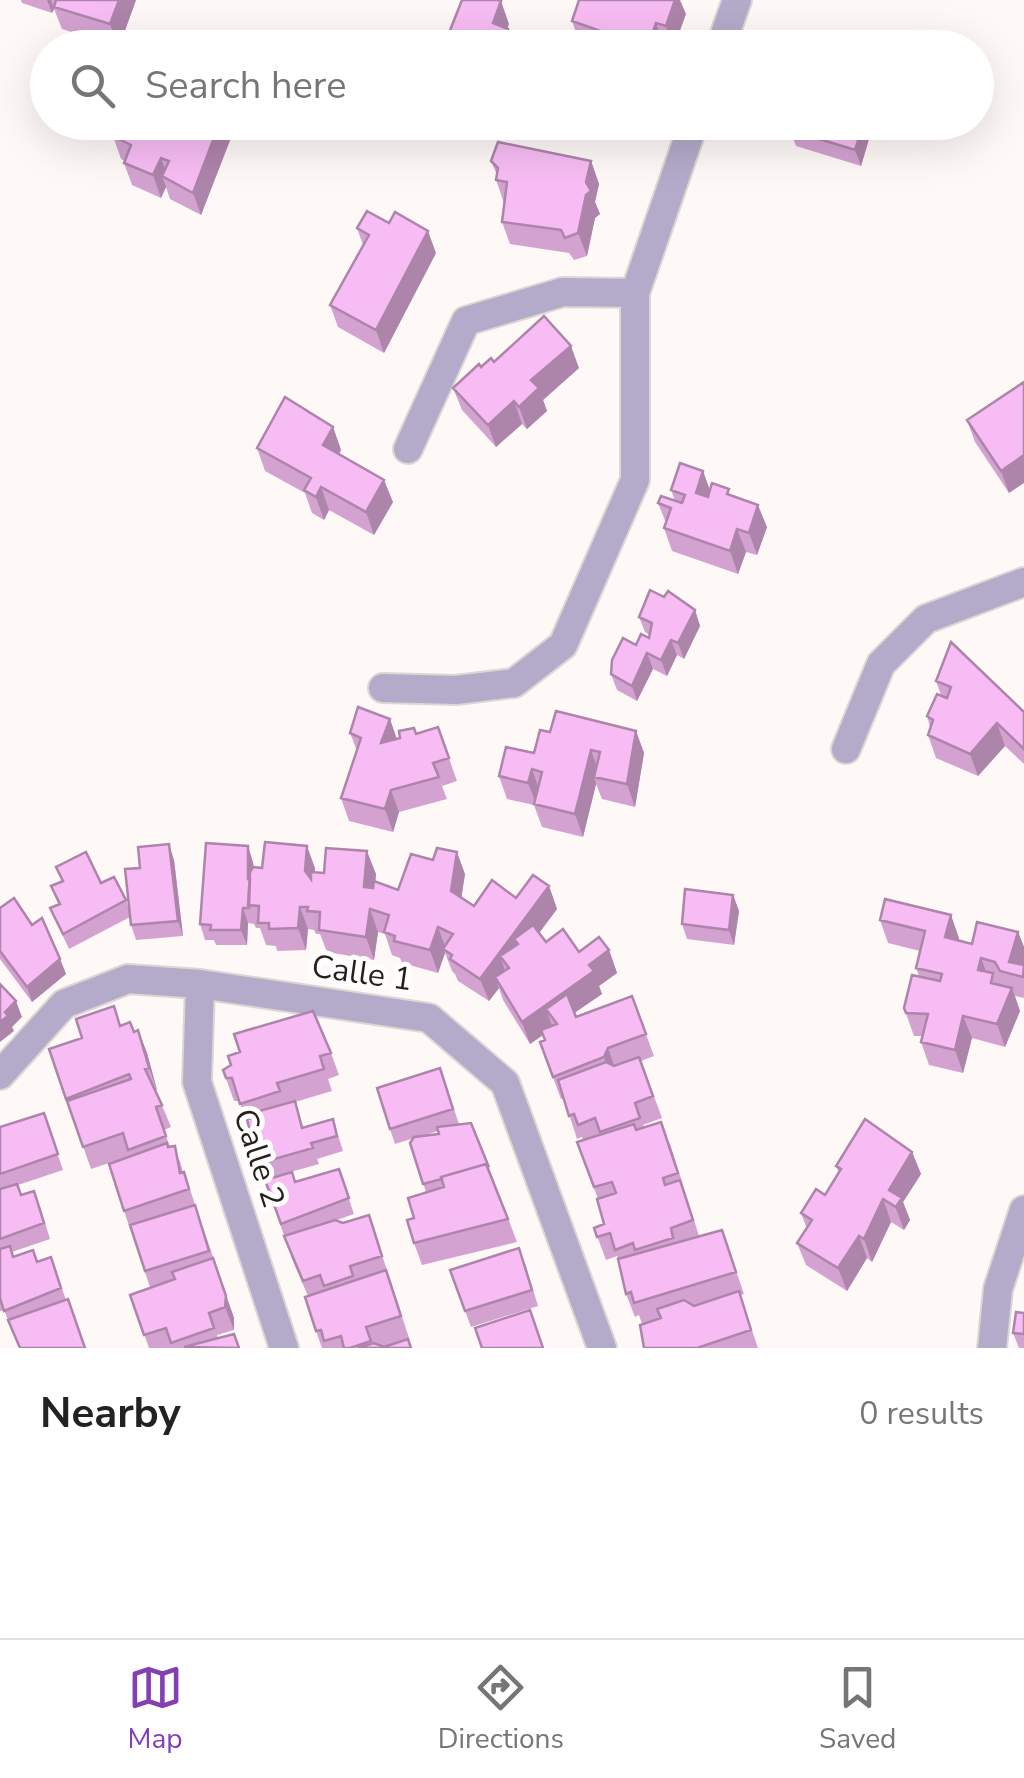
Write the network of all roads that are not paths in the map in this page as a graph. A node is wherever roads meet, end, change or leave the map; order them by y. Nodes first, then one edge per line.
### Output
1 (737, 0) edge
2 (726, 30) edge
3 (688, 140) edge
4 (635, 293) junction
5 (408, 449) dead end
6 (1024, 582) edge
7 (384, 688) dead end
8 (846, 749) dead end
9 (200, 984) junction
10 (0, 1076) edge
11 (1024, 1210) edge
12 (284, 1348) edge
13 (602, 1348) edge
14 (992, 1348) edge

1 - 2 street
3 - 4 street
4 - 5 street
4 - 7 street
6 - 8 street
9 - 10 street, Calle 1
9 - 12 street, Calle 2
9 - 13 street, Calle 1
11 - 14 street

